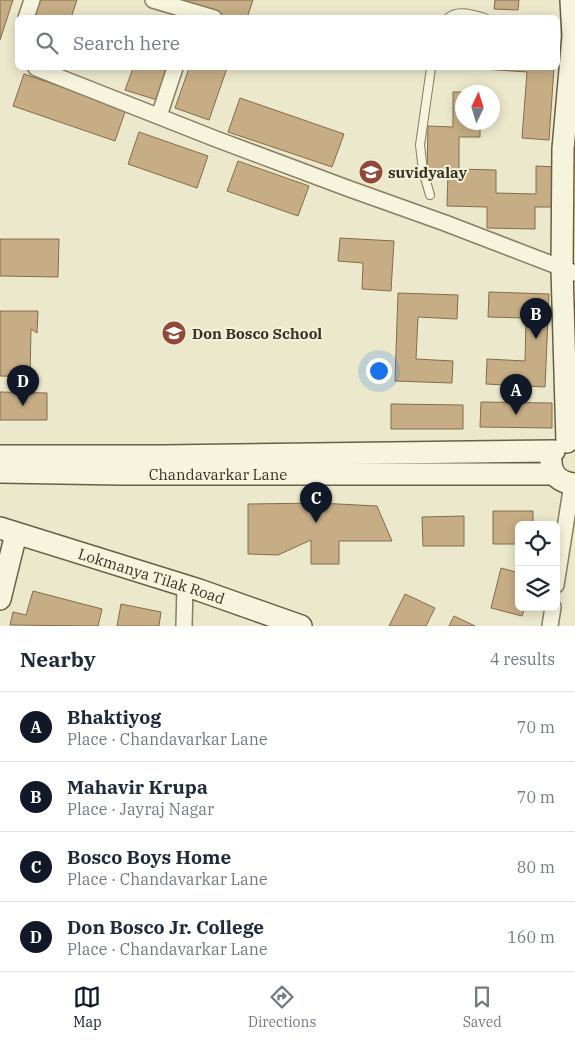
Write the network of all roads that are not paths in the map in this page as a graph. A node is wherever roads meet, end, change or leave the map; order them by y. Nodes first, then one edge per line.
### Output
1 (32, 0) edge
2 (153, 0) edge
3 (193, 14) edge
4 (27, 15) edge
5 (450, 15) edge
6 (473, 15) edge
7 (572, 21) edge
8 (41, 70) edge
9 (174, 70) edge
10 (431, 70) edge
11 (572, 78) edge
12 (160, 116) junction
13 (569, 149) edge
14 (430, 195) dead end
15 (568, 271) edge
16 (569, 328) edge
17 (570, 385) edge
18 (565, 445) edge
19 (0, 456) edge
20 (0, 472) edge
21 (567, 481) edge
22 (6, 541) edge
23 (558, 566) edge
24 (185, 591) junction
25 (0, 599) edge
26 (552, 611) edge
27 (184, 626) edge
28 (269, 626) edge
29 (301, 626) edge
30 (550, 626) edge

1 - 4 street
2 - 3 street
5 - 6 lane
7 - 11 street
8 - 12 street
9 - 12 street
10 - 14 lane
11 - 13 street
12 - 15 street
13 - 15 street
15 - 16 street
16 - 17 street
17 - 18 street
18 - 19 street, Chandavarkar Lane
18 - 21 street
20 - 21 street, Chandavarkar Lane
21 - 23 street
22 - 24 street, Lokmanya Tilak Road
22 - 25 street
24 - 27 street
24 - 28 street, Lokmanya Tilak Road
24 - 29 street, Lokmanya Tilak Road
26 - 30 street

